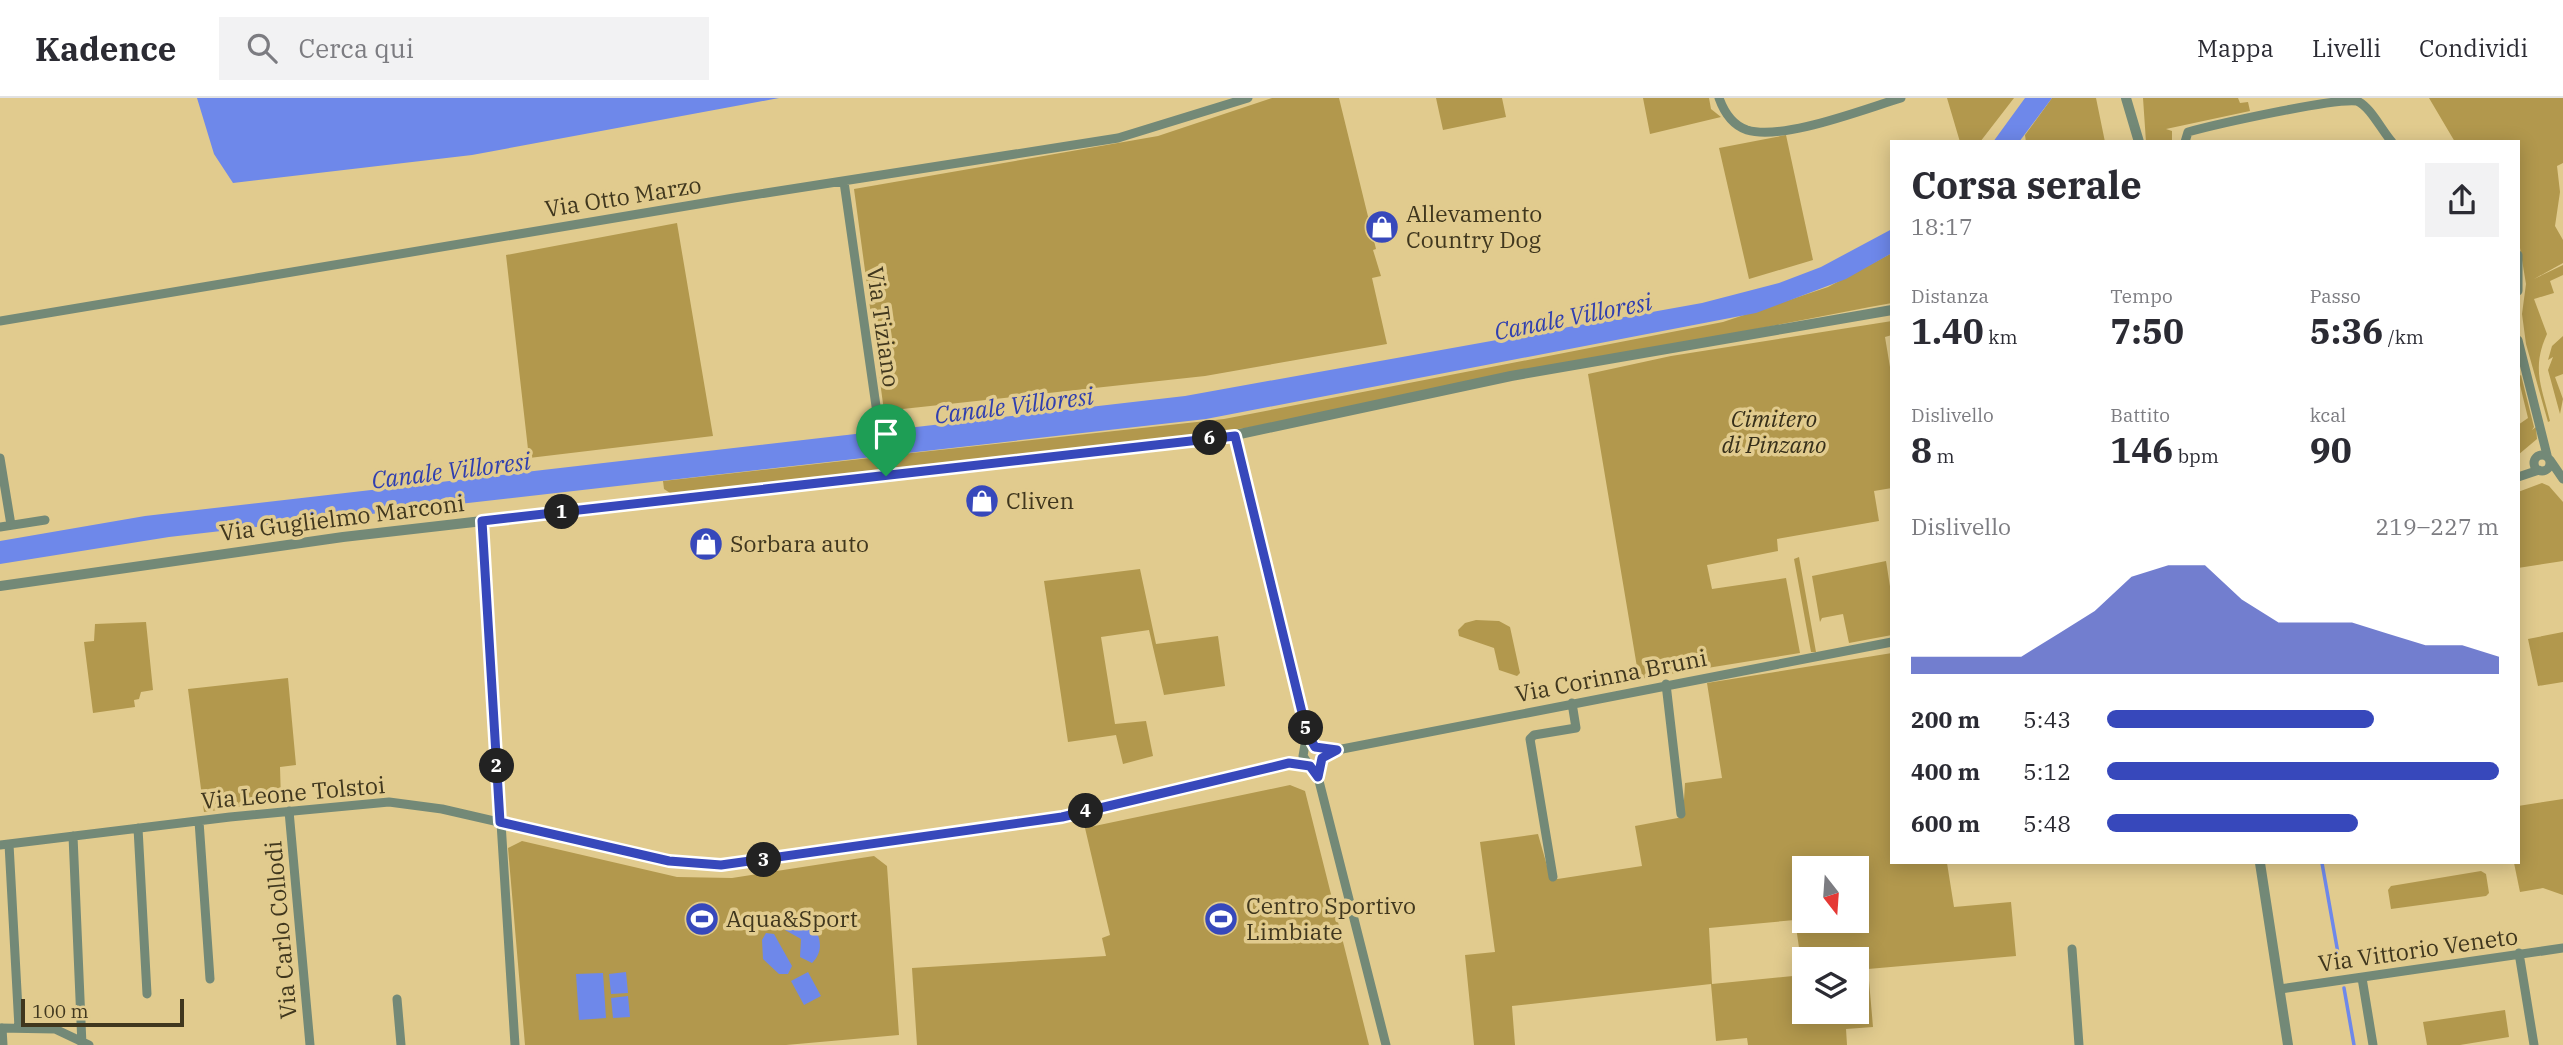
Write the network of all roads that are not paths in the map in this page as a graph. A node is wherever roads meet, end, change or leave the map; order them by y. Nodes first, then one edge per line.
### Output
1 (1248, 98) edge
2 (1719, 98) edge
3 (1901, 98) edge
4 (2126, 98) edge
5 (2349, 99) edge
6 (2137, 140) edge
7 (2186, 140) edge
8 (2390, 140) edge
9 (844, 182) junction
10 (1890, 310) edge
11 (0, 321) edge
12 (2520, 347) edge
13 (1235, 436) junction
14 (0, 458) edge
15 (2543, 462) junction
16 (2520, 475) edge
17 (886, 476) junction
18 (2562, 478) edge
19 (45, 520) dead end
20 (482, 521) junction
21 (11, 525) junction
22 (0, 527) edge
23 (0, 586) edge
24 (1890, 642) edge
25 (1666, 684) junction
26 (1572, 703) junction
27 (1307, 733) junction
28 (1317, 748) junction
29 (1337, 750) junction
30 (1304, 752) junction
31 (1289, 763) junction
32 (1314, 763) junction
33 (289, 811) junction
34 (1681, 814) dead end
35 (199, 821) junction
36 (500, 822) junction
37 (138, 828) junction
38 (73, 836) junction
39 (5, 845) edge
40 (2260, 864) edge
41 (1553, 877) dead end
42 (2563, 948) edge
43 (2072, 949) dead end
44 (2519, 953) junction
45 (2362, 978) junction
46 (210, 979) dead end
47 (2280, 989) junction
48 (147, 994) dead end
49 (397, 999) dead end
50 (1, 1028) edge
51 (19, 1028) junction
52 (84, 1043) edge
53 (3, 1045) edge
54 (310, 1045) edge
55 (401, 1045) edge
56 (515, 1045) edge
57 (1386, 1045) edge
58 (2079, 1045) edge
59 (2287, 1045) edge
60 (2373, 1045) edge
61 (2534, 1045) edge

1 - 9 street, Via Otto Marzo
2 - 3 street
4 - 6 street
5 - 7 street
5 - 8 street
9 - 11 street, Via Otto Marzo
9 - 17 street, Via Tiziano
10 - 13 street, Via Guglielmo Marconi
12 - 15 street
13 - 17 street, Via Guglielmo Marconi
13 - 27 street
14 - 21 street
15 - 16 street
15 - 18 street
17 - 20 street, Via Guglielmo Marconi
19 - 21 street
20 - 23 street, Via Guglielmo Marconi
20 - 36 street
21 - 22 street
24 - 25 street, Via Corinna Bruni
25 - 26 street, Via Corinna Bruni
25 - 34 street
26 - 29 street, Via Corinna Bruni
26 - 41 street
27 - 28 street
27 - 30 street
28 - 29 street, Via Corinna Bruni
28 - 30 street, Via Leone Tolstoi
28 - 32 street
29 - 32 street, Via Corinna Bruni
30 - 31 street, Via Leone Tolstoi
30 - 32 street
31 - 32 street, Via Leone Tolstoi
31 - 36 street, Via Leone Tolstoi
32 - 57 street
33 - 35 street, Via Leone Tolstoi
33 - 36 street, Via Leone Tolstoi
33 - 54 street, Via Carlo Collodi
35 - 37 street, Via Leone Tolstoi
35 - 46 street
36 - 56 street
37 - 38 street, Via Leone Tolstoi
37 - 48 street
38 - 39 street, Via Leone Tolstoi
38 - 52 street
39 - 51 street
40 - 47 street
42 - 44 street, Via Vittorio Veneto
43 - 58 street
44 - 45 street, Via Vittorio Veneto
44 - 61 street
45 - 47 street, Via Vittorio Veneto
45 - 60 street
47 - 59 street
49 - 55 street
50 - 51 street
50 - 53 street
51 - 52 street

